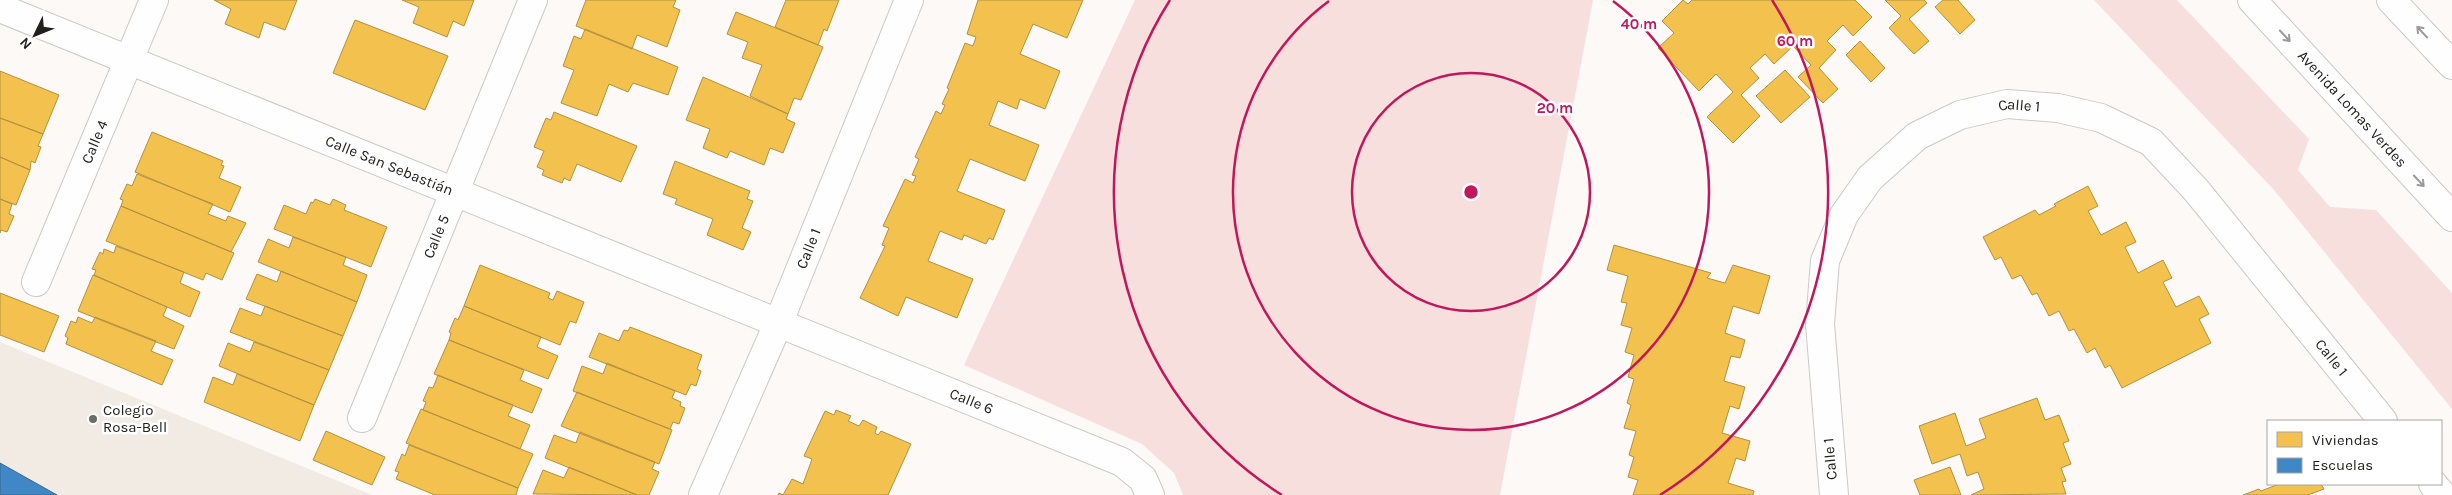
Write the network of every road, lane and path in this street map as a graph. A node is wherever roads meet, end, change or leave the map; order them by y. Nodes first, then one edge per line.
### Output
1 (154, 0) edge
2 (533, 0) edge
3 (909, 0) edge
4 (2252, 0) edge
5 (2391, 0) edge
6 (0, 8) edge
7 (129, 60) junction
8 (2452, 65) edge
9 (456, 193) junction
10 (2452, 217) edge
11 (36, 282) dead end
12 (778, 324) junction
13 (362, 418) dead end
14 (2381, 420) edge
15 (2434, 485) edge
16 (703, 495) edge
17 (1150, 495) edge
18 (1834, 495) edge
19 (2442, 495) edge

1 - 7 main road, Calle 4
2 - 9 main road, Calle 5
3 - 12 main road, Calle 1
4 -> 10 main road, Avenida Lomas Verdes
8 -> 5 main road
6 - 7 main road, Calle San Sebastián
7 - 9 main road, Calle San Sebastián
7 - 11 main road, Calle 4
9 - 12 main road, Calle San Sebastián
9 - 13 main road, Calle 5
12 - 16 main road, Calle 1
12 - 17 main road, Calle 6
14 - 18 main road, Calle 1
15 - 19 main road

